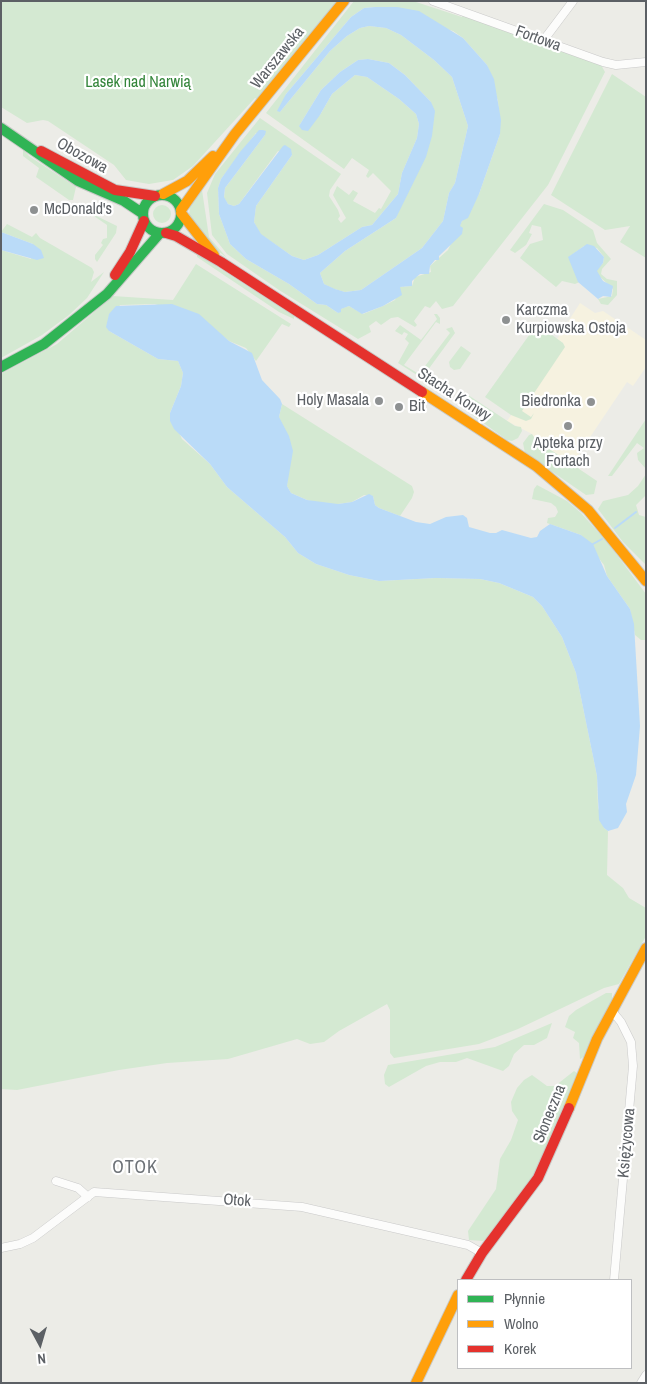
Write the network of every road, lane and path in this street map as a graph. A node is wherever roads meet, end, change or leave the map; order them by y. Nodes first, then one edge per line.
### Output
1 (344, 1) edge
2 (433, 1) edge
3 (573, 1) edge
4 (544, 40) junction
5 (646, 62) edge
6 (1, 128) edge
7 (236, 134) junction
8 (27, 144) junction
9 (159, 195) junction
10 (181, 212) junction
11 (143, 217) junction
12 (163, 233) junction
13 (221, 262) junction
14 (98, 300) junction
15 (1, 367) edge
16 (646, 581) edge
17 (646, 948) edge
18 (612, 1011) junction
19 (56, 1181) dead end
20 (88, 1197) junction
21 (1, 1248) edge
22 (482, 1253) junction
23 (467, 1279) edge
24 (614, 1279) edge
25 (457, 1297) edge
26 (646, 1375) edge
27 (416, 1383) edge
28 (641, 1383) edge

1 - 7 main road, Warszawska
2 - 4 street, Fortowa
3 - 4 street
4 - 5 street, Fortowa
6 - 8 main road, Obozowa
7 - 9 main road, Warszawska
7 - 10 main road, Warszawska
8 - 9 main road, Obozowa
8 - 11 main road, Obozowa
9 - 10 main road
9 - 11 main road
10 - 12 main road
10 - 13 main road, Stacha Konwy
11 - 12 main road
11 - 14 main road
12 - 13 main road, Stacha Konwy
12 - 14 main road
13 - 16 main road, Stacha Konwy
14 - 15 main road
17 - 18 main road, Słoneczna
18 - 22 main road, Słoneczna
18 - 24 street, Księżycowa
19 - 20 street
20 - 21 street, Otok
20 - 22 street, Otok
22 - 23 main road, Słoneczna
25 - 27 main road
26 - 28 street

